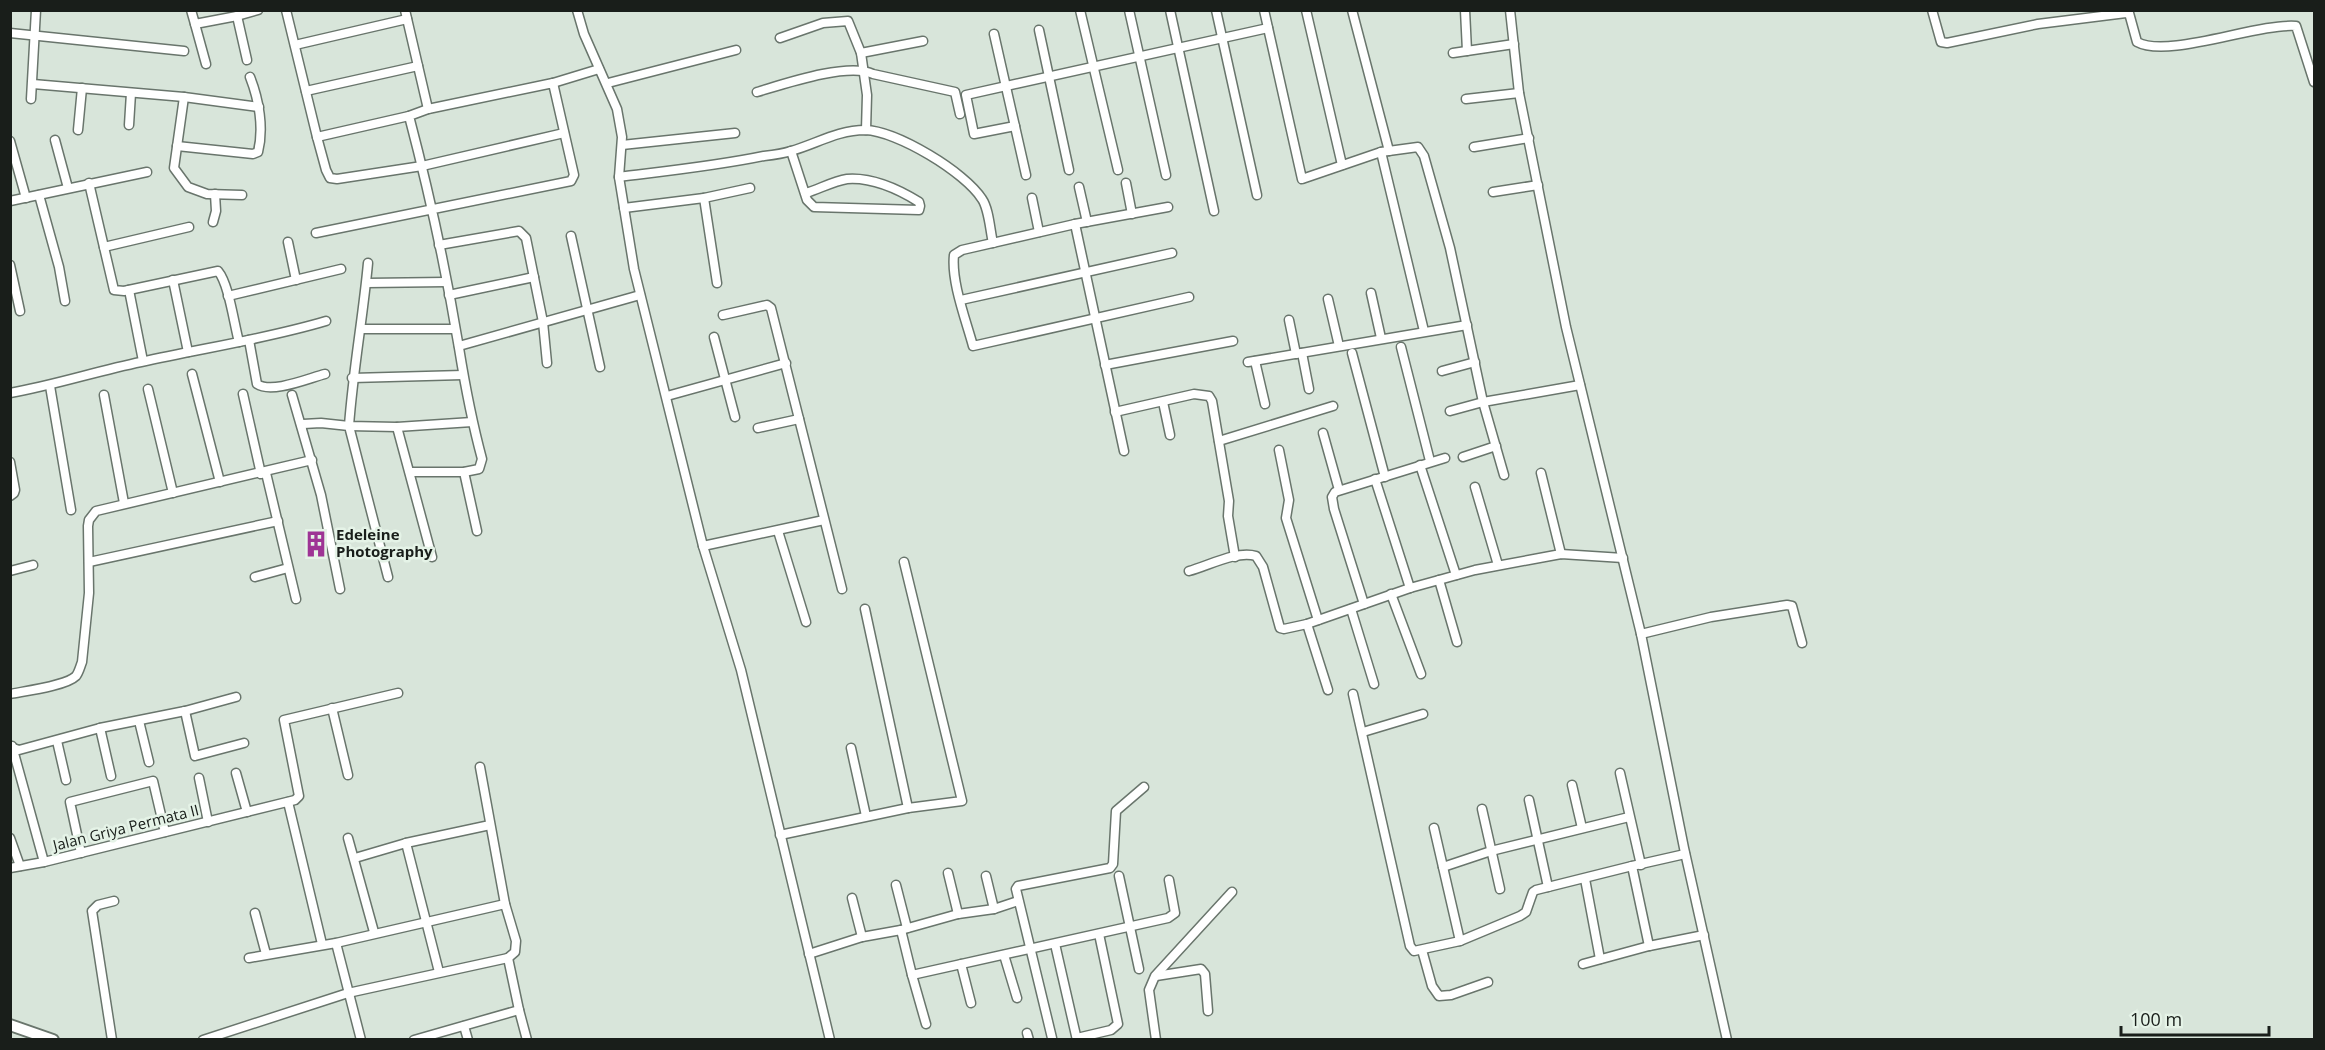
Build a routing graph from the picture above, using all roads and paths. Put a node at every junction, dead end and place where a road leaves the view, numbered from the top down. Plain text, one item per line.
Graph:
1 (36, 10) edge
2 (191, 10) edge
3 (258, 10) edge
4 (286, 10) edge
5 (577, 10) edge
6 (1080, 10) edge
7 (1129, 10) edge
8 (1170, 10) edge
9 (1216, 10) edge
10 (1264, 10) edge
11 (1306, 10) edge
12 (1352, 10) edge
13 (1465, 10) edge
14 (1510, 10) edge
15 (1932, 10) edge
16 (234, 14) edge
17 (406, 15) edge
18 (195, 24) junction
19 (1268, 28) junction
20 (1039, 30) dead end
21 (10, 33) edge
22 (994, 34) dead end
23 (34, 36) junction
24 (780, 38) dead end
25 (1222, 38) junction
26 (923, 41) dead end
27 (1514, 44) junction
28 (295, 45) junction
29 (1178, 48) junction
30 (736, 50) dead end
31 (184, 51) dead end
32 (1467, 51) junction
33 (861, 53) junction
34 (1453, 53) dead end
35 (1139, 57) junction
36 (247, 60) dead end
37 (206, 64) dead end
38 (418, 66) junction
39 (1094, 67) junction
40 (599, 69) junction
41 (863, 69) junction
42 (250, 77) dead end
43 (1049, 77) junction
44 (2314, 82) edge
45 (553, 83) junction
46 (608, 83) junction
47 (33, 84) junction
48 (1006, 86) junction
49 (82, 88) junction
50 (306, 91) junction
51 (757, 92) dead end
52 (131, 93) junction
53 (1519, 93) junction
54 (184, 97) junction
55 (31, 99) dead end
56 (1466, 99) dead end
57 (258, 107) junction
58 (428, 109) junction
59 (960, 114) dead end
60 (409, 116) junction
61 (129, 125) dead end
62 (1015, 126) junction
63 (78, 130) dead end
64 (866, 130) junction
65 (735, 133) dead end
66 (564, 134) junction
67 (317, 137) junction
68 (1529, 138) junction
69 (55, 140) dead end
70 (10, 141) edge
71 (622, 145) junction
72 (177, 146) junction
73 (1474, 147) dead end
74 (791, 151) junction
75 (1385, 151) junction
76 (1342, 165) junction
77 (422, 166) junction
78 (1069, 170) dead end
79 (1118, 170) dead end
80 (147, 172) dead end
81 (1026, 175) dead end
82 (1166, 175) dead end
83 (619, 177) junction
84 (89, 183) junction
85 (1126, 183) dead end
86 (1538, 185) junction
87 (1079, 187) dead end
88 (68, 188) junction
89 (750, 188) dead end
90 (1493, 192) dead end
91 (806, 193) junction
92 (215, 194) junction
93 (39, 195) junction
94 (242, 195) dead end
95 (1257, 195) dead end
96 (26, 198) junction
97 (704, 198) junction
98 (1032, 198) dead end
99 (10, 201) edge
100 (1168, 207) dead end
101 (624, 208) junction
102 (430, 210) junction
103 (1214, 211) dead end
104 (1132, 214) junction
105 (213, 222) dead end
106 (1087, 222) junction
107 (1075, 224) junction
108 (189, 227) dead end
109 (1039, 232) junction
110 (316, 234) dead end
111 (571, 236) dead end
112 (288, 242) dead end
113 (993, 243) junction
114 (439, 245) junction
115 (104, 247) junction
116 (1172, 253) dead end
117 (368, 263) dead end
118 (10, 265) edge
119 (341, 269) dead end
120 (1084, 271) junction
121 (534, 277) junction
122 (173, 280) junction
123 (296, 280) junction
124 (446, 282) junction
125 (367, 283) junction
126 (717, 283) dead end
127 (129, 290) junction
128 (1371, 293) dead end
129 (448, 295) junction
130 (640, 295) junction
131 (228, 296) junction
132 (1189, 297) dead end
133 (1328, 299) dead end
134 (961, 300) junction
135 (64, 301) dead end
136 (589, 309) junction
137 (20, 311) dead end
138 (723, 315) dead end
139 (1095, 317) junction
140 (1289, 320) dead end
141 (326, 321) dead end
142 (543, 322) junction
143 (1467, 325) junction
144 (362, 329) junction
145 (454, 329) junction
146 (1424, 331) junction
147 (714, 337) dead end
148 (1381, 339) junction
149 (249, 340) junction
150 (1233, 341) dead end
151 (239, 342) junction
152 (459, 346) junction
153 (1339, 346) junction
154 (1401, 346) dead end
155 (188, 352) junction
156 (1352, 353) dead end
157 (1299, 354) junction
158 (143, 361) junction
159 (1475, 362) junction
160 (547, 363) dead end
161 (786, 363) junction
162 (1105, 365) junction
163 (600, 367) dead end
164 (1442, 371) dead end
165 (192, 374) dead end
166 (325, 374) dead end
167 (463, 375) junction
168 (352, 378) junction
169 (725, 380) junction
170 (1580, 385) junction
171 (50, 386) junction
172 (148, 389) dead end
173 (1309, 389) dead end
174 (10, 393) edge
175 (104, 394) dead end
176 (243, 394) dead end
177 (292, 395) dead end
178 (667, 396) junction
179 (1163, 402) junction
180 (1484, 402) junction
181 (1265, 404) dead end
182 (1333, 406) dead end
183 (1450, 411) dead end
184 (1115, 412) junction
185 (735, 417) dead end
186 (799, 419) junction
187 (472, 422) junction
188 (349, 426) junction
189 (302, 427) junction
190 (397, 427) junction
191 (758, 428) dead end
192 (1323, 433) dead end
193 (1170, 435) dead end
194 (1219, 441) junction
195 (1496, 446) junction
196 (1279, 450) dead end
197 (1124, 451) dead end
198 (1463, 457) dead end
199 (1445, 458) dead end
200 (312, 460) junction
201 (1430, 461) junction
202 (10, 462) edge
203 (1420, 465) junction
204 (410, 472) junction
205 (464, 472) junction
206 (263, 473) junction
207 (1541, 473) dead end
208 (1504, 475) dead end
209 (1385, 477) junction
210 (1375, 479) junction
211 (220, 482) junction
212 (1475, 487) dead end
213 (1339, 490) junction
214 (173, 493) junction
215 (10, 496) edge
216 (124, 503) junction
217 (71, 510) dead end
218 (824, 520) junction
219 (278, 521) junction
220 (477, 531) dead end
221 (778, 531) junction
222 (703, 546) junction
223 (1561, 554) junction
224 (432, 557) dead end
225 (1235, 557) junction
226 (1623, 558) junction
227 (88, 562) junction
228 (904, 562) dead end
229 (33, 565) dead end
230 (1498, 566) junction
231 (288, 568) junction
232 (10, 571) edge
233 (1189, 571) dead end
234 (1456, 575) junction
235 (255, 577) dead end
236 (388, 577) dead end
237 (1439, 580) junction
238 (1410, 588) junction
239 (842, 589) dead end
240 (340, 590) dead end
241 (1391, 594) junction
242 (296, 599) dead end
243 (1364, 604) junction
244 (865, 609) dead end
245 (1351, 609) junction
246 (1318, 620) junction
247 (806, 622) dead end
248 (1307, 624) junction
249 (1641, 634) junction
250 (1457, 642) dead end
251 (1802, 643) dead end
252 (1421, 674) dead end
253 (1374, 684) dead end
254 (1328, 690) dead end
255 (398, 693) dead end
256 (10, 694) edge
257 (1353, 694) dead end
258 (236, 697) dead end
259 (332, 708) junction
260 (184, 711) junction
261 (1423, 714) dead end
262 (139, 721) junction
263 (100, 728) junction
264 (1363, 732) junction
265 (57, 741) junction
266 (244, 743) dead end
267 (11, 746) edge
268 (850, 748) dead end
269 (149, 762) dead end
270 (480, 766) dead end
271 (236, 773) dead end
272 (1620, 773) dead end
273 (348, 775) dead end
274 (111, 776) dead end
275 (199, 778) dead end
276 (66, 780) dead end
277 (1572, 785) dead end
278 (1144, 787) dead end
279 (1528, 800) dead end
280 (288, 802) junction
281 (908, 808) junction
282 (1482, 809) dead end
283 (247, 812) junction
284 (866, 816) junction
285 (1629, 817) junction
286 (208, 822) junction
287 (490, 825) junction
288 (1434, 828) dead end
289 (1582, 828) junction
290 (165, 832) junction
291 (780, 835) junction
292 (10, 838) edge
293 (348, 838) dead end
294 (1538, 840) junction
295 (406, 843) junction
296 (1491, 851) junction
297 (81, 853) junction
298 (1685, 854) junction
299 (355, 858) junction
300 (44, 862) junction
301 (20, 866) junction
302 (1636, 866) junction
303 (1443, 867) junction
304 (10, 868) edge
305 (948, 873) dead end
306 (986, 876) dead end
307 (1119, 876) dead end
308 (1585, 879) junction
309 (1169, 880) dead end
310 (896, 885) dead end
311 (1548, 887) junction
312 (1500, 889) dead end
313 (1232, 892) dead end
314 (852, 898) dead end
315 (114, 901) dead end
316 (1018, 901) junction
317 (505, 904) junction
318 (994, 909) junction
319 (255, 913) dead end
320 (958, 914) junction
321 (427, 920) junction
322 (1130, 927) junction
323 (904, 929) junction
324 (374, 932) junction
325 (1099, 934) junction
326 (1704, 935) junction
327 (862, 937) junction
328 (1460, 941) junction
329 (336, 943) junction
330 (322, 944) junction
331 (1055, 944) junction
332 (1649, 946) junction
333 (1029, 948) junction
334 (1422, 951) junction
335 (266, 954) junction
336 (809, 954) junction
337 (1004, 955) junction
338 (249, 958) dead end
339 (508, 958) junction
340 (1600, 959) junction
341 (961, 964) junction
342 (1583, 964) dead end
343 (1139, 969) dead end
344 (439, 972) junction
345 (912, 975) junction
346 (1155, 976) junction
347 (1488, 982) dead end
348 (348, 993) junction
349 (1017, 998) dead end
350 (970, 1003) dead end
351 (519, 1010) junction
352 (1208, 1011) dead end
353 (926, 1023) dead end
354 (10, 1025) edge
355 (464, 1026) junction
356 (431, 1037) edge
357 (1052, 1038) dead end
358 (1077, 1039) edge
359 (53, 1040) edge
360 (112, 1040) edge
361 (203, 1040) edge
362 (361, 1040) edge
363 (414, 1040) edge
364 (468, 1040) edge
365 (527, 1040) edge
366 (830, 1040) edge
367 (1156, 1040) edge
368 (1727, 1040) edge

1 - 23 street
2 - 18 street
3 - 16 street
4 - 28 street
5 - 40 street
6 - 39 street
7 - 35 street
8 - 29 street
9 - 25 street
10 - 19 street
11 - 76 street
12 - 75 street
13 - 32 street
14 - 27 street
15 - 44 street
16 - 18 street
16 - 36 street
17 - 28 street
17 - 38 street
18 - 37 street
19 - 25 street
19 - 76 street
20 - 43 street
21 - 23 street
22 - 48 street
23 - 31 street
23 - 47 street
24 - 33 street
25 - 29 street
25 - 95 street
26 - 33 street
27 - 32 street
27 - 53 street
28 - 50 street
29 - 35 street
29 - 103 street
30 - 46 street
32 - 34 street
33 - 41 street
35 - 39 street
35 - 82 street
38 - 50 street
38 - 58 street
39 - 43 street
39 - 79 street
40 - 45 street
40 - 46 street
41 - 51 street
41 - 59 street
41 - 64 street
42 - 57 street
43 - 48 street
43 - 78 street
45 - 58 street
45 - 66 street
46 - 71 street
47 - 49 street
47 - 55 street
48 - 62 street
48 - 62 street
49 - 52 street
49 - 63 street
50 - 67 street
52 - 54 street
52 - 61 street
53 - 56 street
53 - 68 street
54 - 57 street
54 - 72 street
57 - 72 street
58 - 60 street
60 - 67 street
60 - 77 street
62 - 81 street
64 - 74 street
64 - 113 street
65 - 71 street
66 - 77 street
66 - 102 street
67 - 77 street
68 - 73 street
68 - 86 street
69 - 88 street
70 - 96 street
71 - 83 street
72 - 92 street
74 - 83 street
74 - 91 street
75 - 76 street
75 - 143 street
75 - 146 street
77 - 102 street
80 - 84 street
83 - 101 street
84 - 88 street
84 - 115 street
85 - 104 street
86 - 90 street
86 - 170 street
87 - 106 street
88 - 93 street
89 - 97 street
91 - 91 street
92 - 94 street
92 - 105 street
93 - 96 street
93 - 135 street
96 - 99 street
97 - 101 street
97 - 126 street
98 - 109 street
100 - 104 street
101 - 130 street
102 - 110 street
102 - 114 street
104 - 106 street
106 - 107 street
107 - 109 street
107 - 120 street
108 - 115 street
109 - 113 street
111 - 136 street
112 - 123 street
113 - 134 street
114 - 121 street
114 - 124 street
115 - 127 street
116 - 120 street
117 - 125 street
118 - 137 street
119 - 123 street
120 - 134 street
120 - 139 street
121 - 129 street
121 - 142 street
122 - 127 street
122 - 131 street
122 - 155 street
123 - 131 street
124 - 125 street
124 - 129 street
125 - 144 street
127 - 158 street
128 - 148 street
129 - 145 street
130 - 136 street
130 - 178 street
131 - 151 street
132 - 139 street
133 - 153 street
134 - 139 street
136 - 142 street
136 - 163 street
138 - 161 street
139 - 162 street
140 - 157 street
141 - 149 street
142 - 152 street
142 - 160 street
143 - 146 street
143 - 159 street
144 - 145 street
144 - 168 street
145 - 152 street
146 - 148 street
147 - 169 street
148 - 153 street
149 - 151 street
149 - 166 street
150 - 162 street
151 - 155 street
152 - 167 street
153 - 157 street
154 - 201 street
155 - 158 street
156 - 209 street
157 - 173 street
157 - 181 street
158 - 171 street
159 - 164 street
159 - 180 street
161 - 169 street
161 - 186 street
162 - 184 street
165 - 211 street
167 - 168 street
167 - 187 street
168 - 188 street
169 - 178 street
169 - 185 street
170 - 180 street
170 - 226 street
171 - 174 street
171 - 217 street
172 - 214 street
175 - 216 street
176 - 206 street
177 - 189 street
178 - 222 street
179 - 184 street
179 - 193 street
179 - 194 street
180 - 183 street
180 - 195 street
182 - 194 street
184 - 197 street
186 - 191 street
186 - 218 street
187 - 190 street
187 - 205 street
188 - 189 street
188 - 190 street
188 - 236 street
189 - 200 street
190 - 204 street
192 - 213 street
194 - 225 street
195 - 198 street
195 - 208 street
196 - 246 street
199 - 201 street
200 - 206 street
200 - 240 street
201 - 203 street
202 - 215 street
203 - 209 street
203 - 234 street
204 - 205 street
204 - 224 street
205 - 220 street
206 - 211 street
206 - 219 street
207 - 223 street
209 - 210 street
210 - 213 street
210 - 238 street
211 - 214 street
212 - 230 street
213 - 243 street
214 - 216 street
216 - 227 street
218 - 221 street
218 - 239 street
219 - 227 street
219 - 231 street
221 - 222 street
221 - 247 street
222 - 291 street
223 - 226 street
223 - 230 street
225 - 233 street
225 - 248 street
226 - 249 street
227 - 256 street
228 - 281 street
229 - 232 street
230 - 234 street
231 - 235 street
231 - 242 street
234 - 237 street
237 - 238 street
237 - 250 street
238 - 241 street
241 - 243 street
241 - 252 street
243 - 245 street
244 - 281 street
245 - 246 street
245 - 253 street
246 - 248 street
248 - 254 street
249 - 251 street
249 - 298 street
255 - 259 street
257 - 264 street
258 - 260 street
259 - 273 street
259 - 280 street
260 - 262 street
260 - 266 street
261 - 264 street
262 - 263 street
262 - 269 street
263 - 265 street
263 - 274 street
264 - 334 street
265 - 267 street
265 - 276 street
267 - 300 street
268 - 284 street
270 - 287 street
271 - 283 street
272 - 285 street
275 - 286 street
277 - 289 street
278 - 316 street
279 - 294 street
280 - 283 street, Jalan Griya Permata II
280 - 330 street
281 - 284 street
282 - 296 street
283 - 286 street, Jalan Griya Permata II
284 - 291 street
285 - 289 street
285 - 302 street
286 - 290 street, Jalan Griya Permata II
287 - 295 street
287 - 317 street
288 - 303 street
289 - 294 street
290 - 297 street, Jalan Griya Permata II
290 - 297 street
291 - 336 street
292 - 301 street
293 - 299 street
294 - 296 street
294 - 311 street
295 - 299 street
295 - 321 street
296 - 303 street
296 - 312 street
297 - 300 street, Jalan Griya Permata II
298 - 302 street
298 - 326 street
299 - 324 street
300 - 301 street, Jalan Griya Permata II
301 - 304 street, Jalan Griya Permata II
302 - 308 street
302 - 332 street
303 - 328 street
305 - 320 street
306 - 318 street
307 - 322 street
308 - 311 street
308 - 340 street
309 - 322 street
310 - 323 street
311 - 328 street
313 - 346 street
314 - 327 street
315 - 360 street
316 - 318 street
316 - 333 street
317 - 321 street
317 - 339 street
318 - 320 street
319 - 335 street
320 - 323 street
321 - 324 street
321 - 344 street
322 - 325 street
322 - 343 street
323 - 327 street
323 - 345 street
324 - 329 street
325 - 331 street
325 - 358 street
326 - 332 street
326 - 368 street
327 - 336 street
328 - 334 street
329 - 330 street
329 - 348 street
330 - 335 street
331 - 333 street
331 - 358 street
332 - 340 street
333 - 337 street
333 - 357 street
334 - 347 street
335 - 338 street
336 - 366 street
337 - 341 street
337 - 349 street
339 - 344 street
339 - 351 street
340 - 342 street
341 - 345 street
341 - 350 street
344 - 348 street
345 - 353 street
346 - 352 street
346 - 367 street
348 - 361 street
348 - 362 street
351 - 355 street
351 - 365 street
354 - 359 street
355 - 356 street
355 - 364 street
356 - 363 street

